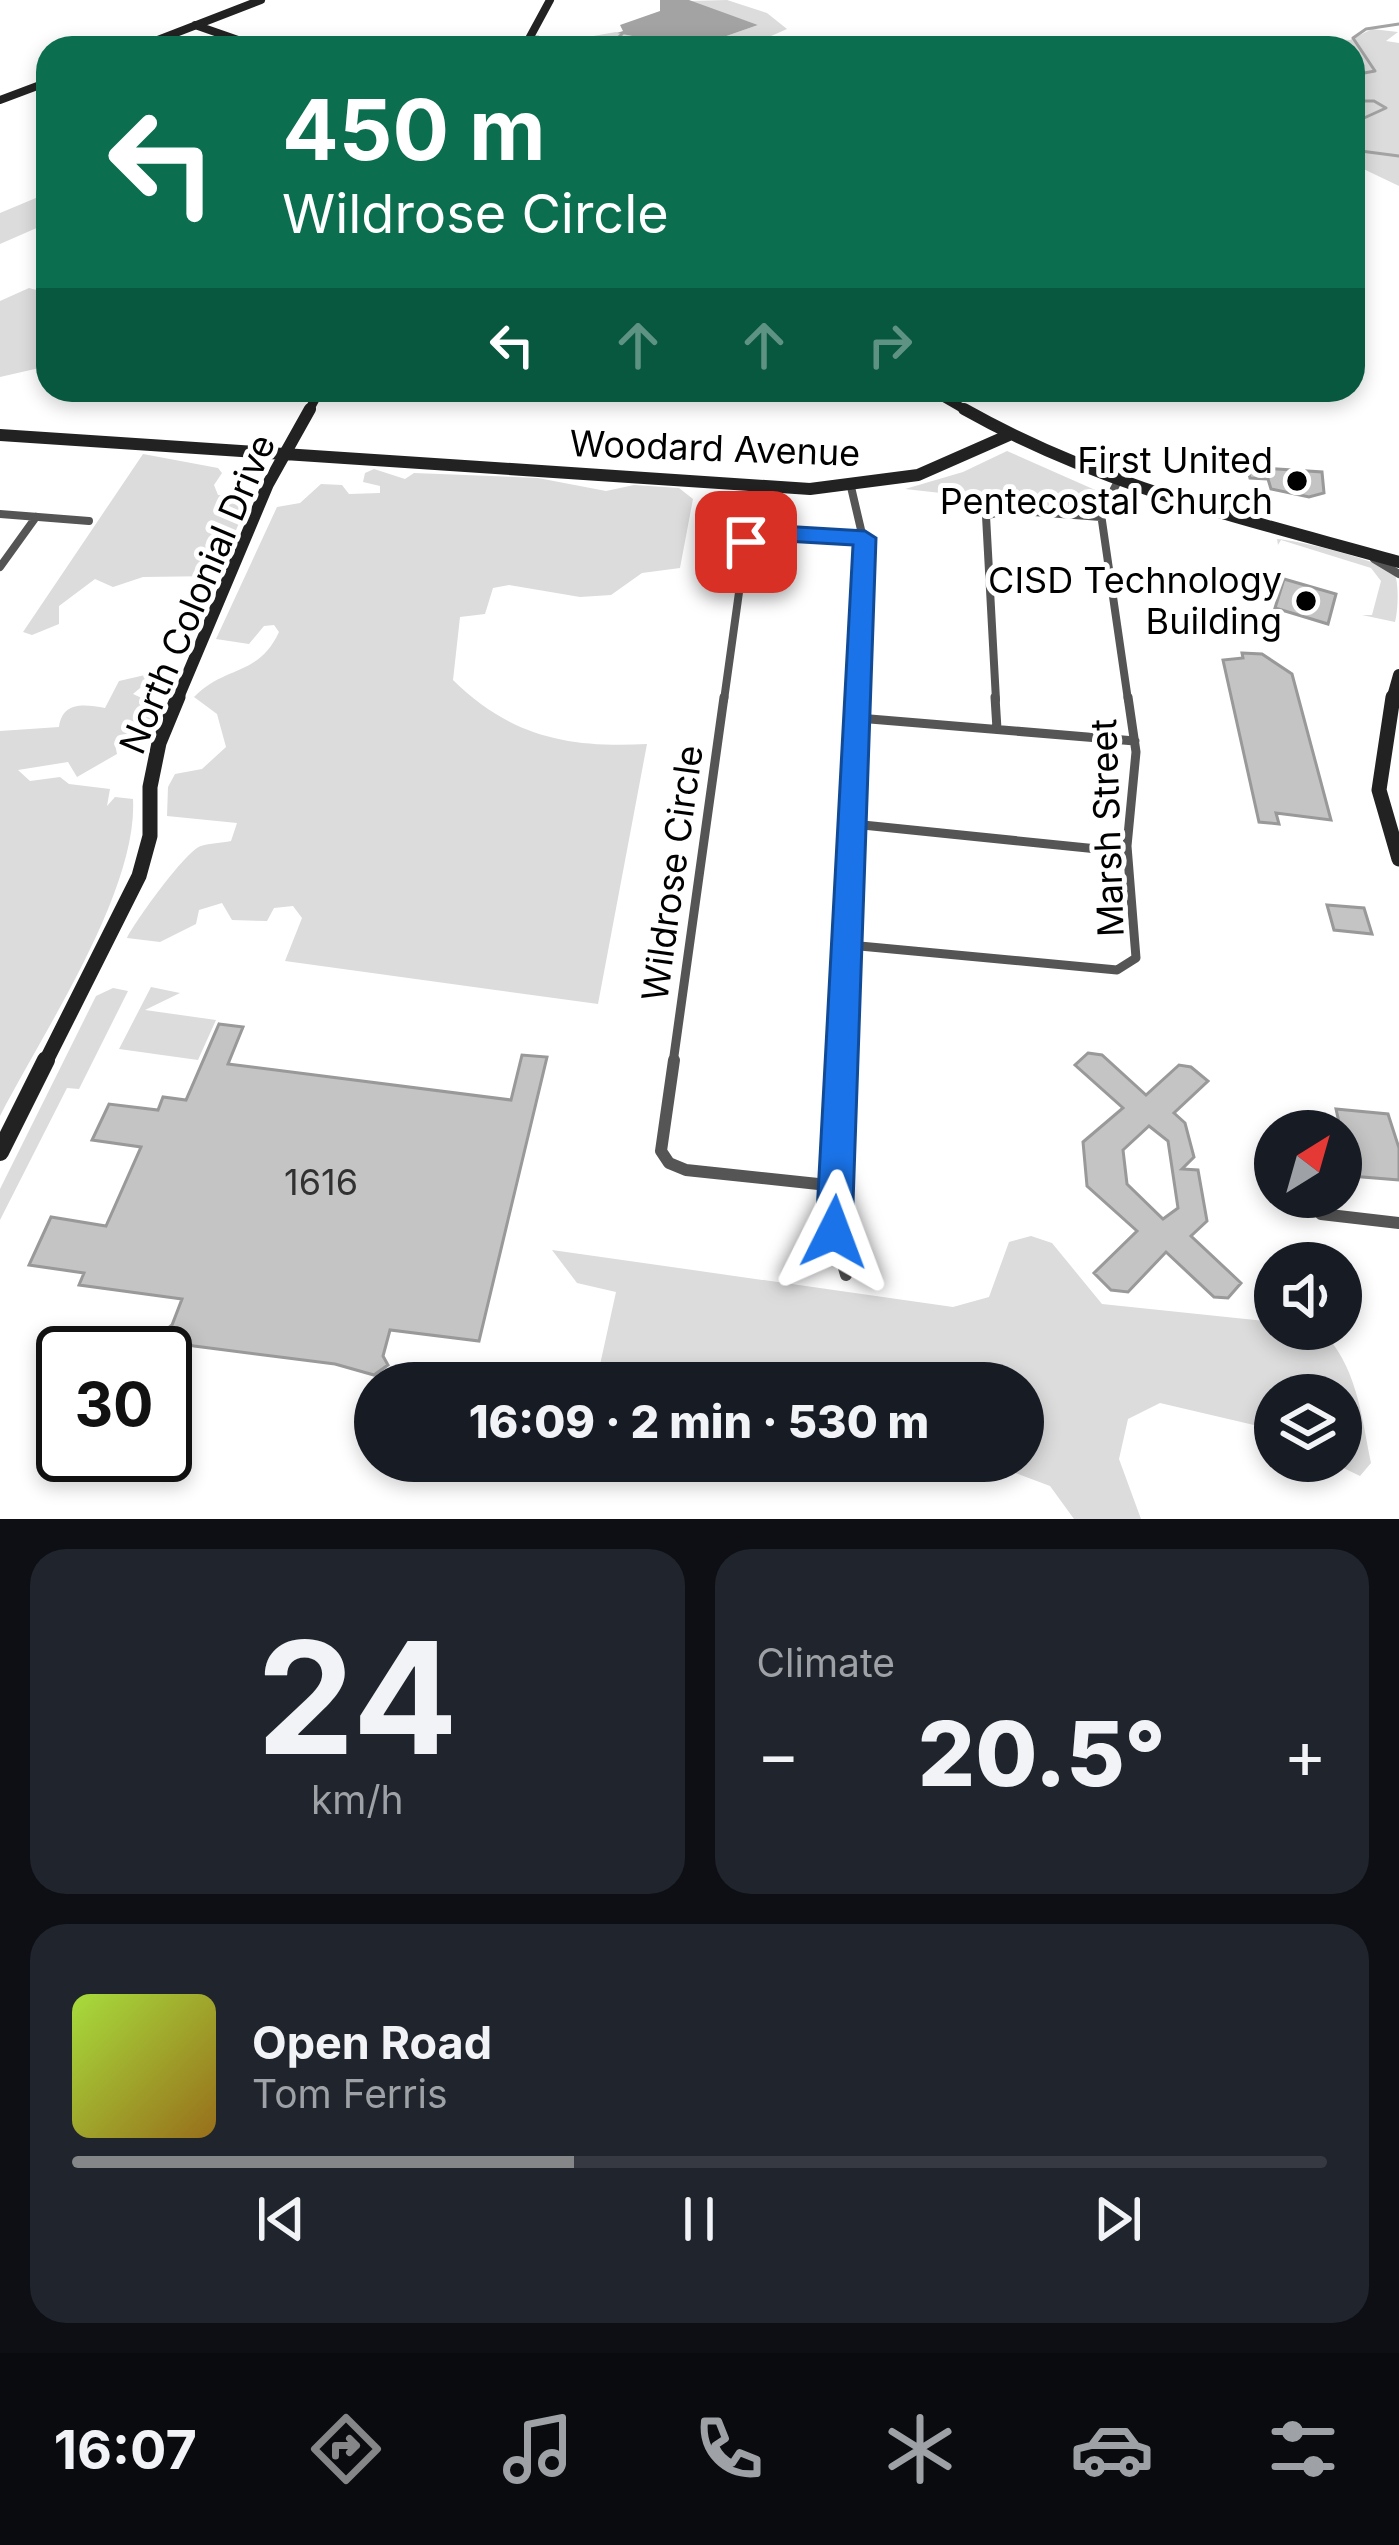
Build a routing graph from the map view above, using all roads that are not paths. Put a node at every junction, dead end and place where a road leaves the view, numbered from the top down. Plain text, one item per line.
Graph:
1 (261, 0) edge
2 (550, 0) edge
3 (195, 25) junction
4 (167, 36) edge
5 (227, 36) edge
6 (530, 36) edge
7 (36, 86) edge
8 (0, 100) edge
9 (313, 402) edge
10 (952, 402) edge
11 (0, 435) edge
12 (1009, 435) junction
13 (284, 454) junction
14 (1117, 483) junction
15 (851, 487) junction
16 (0, 514) edge
17 (36, 517) junction
18 (1101, 517) junction
19 (89, 521) dead end
20 (865, 538) junction
21 (1359, 551) junction
22 (1399, 562) edge
23 (0, 567) edge
24 (1399, 574) edge
25 (1399, 675) edge
26 (858, 718) junction
27 (997, 729) junction
28 (1135, 741) junction
29 (853, 824) junction
30 (1127, 852) junction
31 (1399, 859) edge
32 (849, 945) junction
33 (0, 1152) edge
34 (837, 1186) junction
35 (1356, 1218) edge
36 (1399, 1223) edge
37 (846, 1275) dead end

1 - 3 street
2 - 6 street
3 - 4 street
3 - 5 street
7 - 8 street
9 - 13 street, North Colonial Drive
10 - 12 street
11 - 13 street, Woodard Avenue
12 - 14 street
12 - 15 street, Woodard Avenue
13 - 15 street, Woodard Avenue
13 - 33 street, North Colonial Drive
14 - 18 street
14 - 21 street
15 - 20 street
16 - 17 street
17 - 19 street
17 - 23 street
18 - 27 street
18 - 28 street, Marsh Street
20 - 26 street
20 - 34 street, Wildrose Circle
21 - 22 street
21 - 24 street
25 - 31 street
26 - 27 street
26 - 29 street
27 - 28 street
28 - 30 street, Marsh Street
29 - 30 street
29 - 32 street
30 - 32 street, Marsh Street
32 - 34 street
34 - 37 street
35 - 36 street

